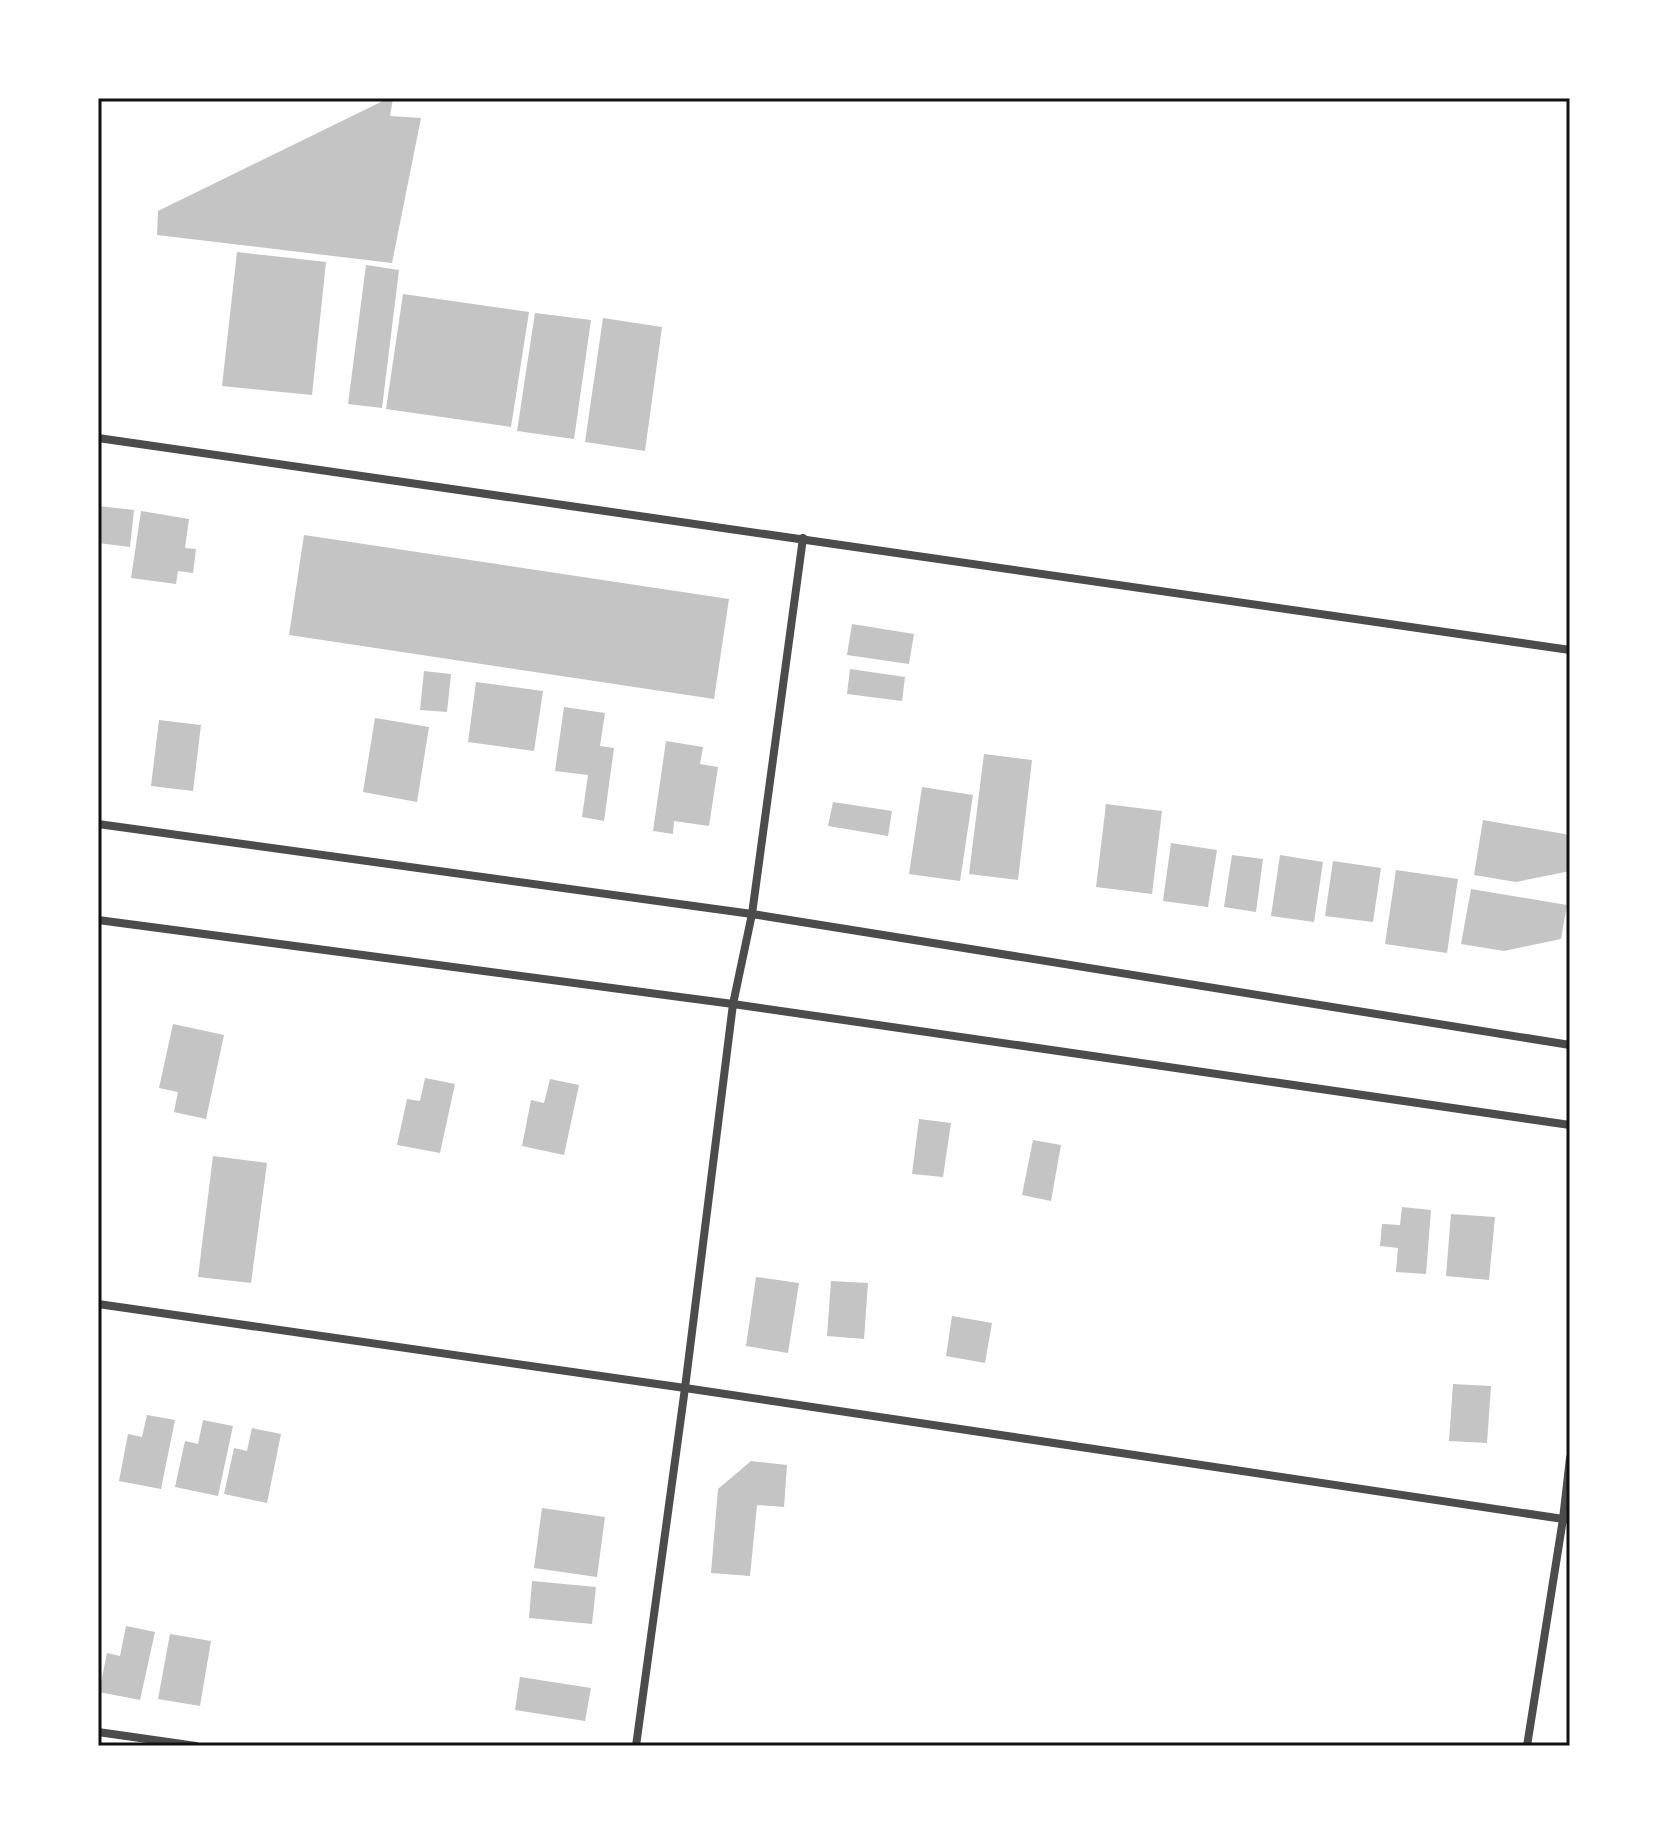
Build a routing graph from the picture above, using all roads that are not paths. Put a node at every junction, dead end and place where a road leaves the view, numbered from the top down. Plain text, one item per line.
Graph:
1 (98, 438) edge
2 (803, 538) junction
3 (1570, 650) edge
4 (98, 824) edge
5 (752, 914) junction
6 (98, 920) edge
7 (733, 1004) junction
8 (1570, 1045) edge
9 (1570, 1125) edge
10 (98, 1304) edge
11 (685, 1388) junction
12 (1570, 1458) edge
13 (1566, 1520) edge
14 (98, 1732) edge
15 (196, 1746) edge
16 (636, 1746) edge
17 (1527, 1746) edge

1 - 2 street
2 - 3 street
2 - 5 street
4 - 5 street
5 - 7 street
5 - 8 street
6 - 7 street
7 - 9 street
7 - 11 street
10 - 11 street
11 - 13 street
11 - 16 street
12 - 13 street
13 - 17 street
14 - 15 street

